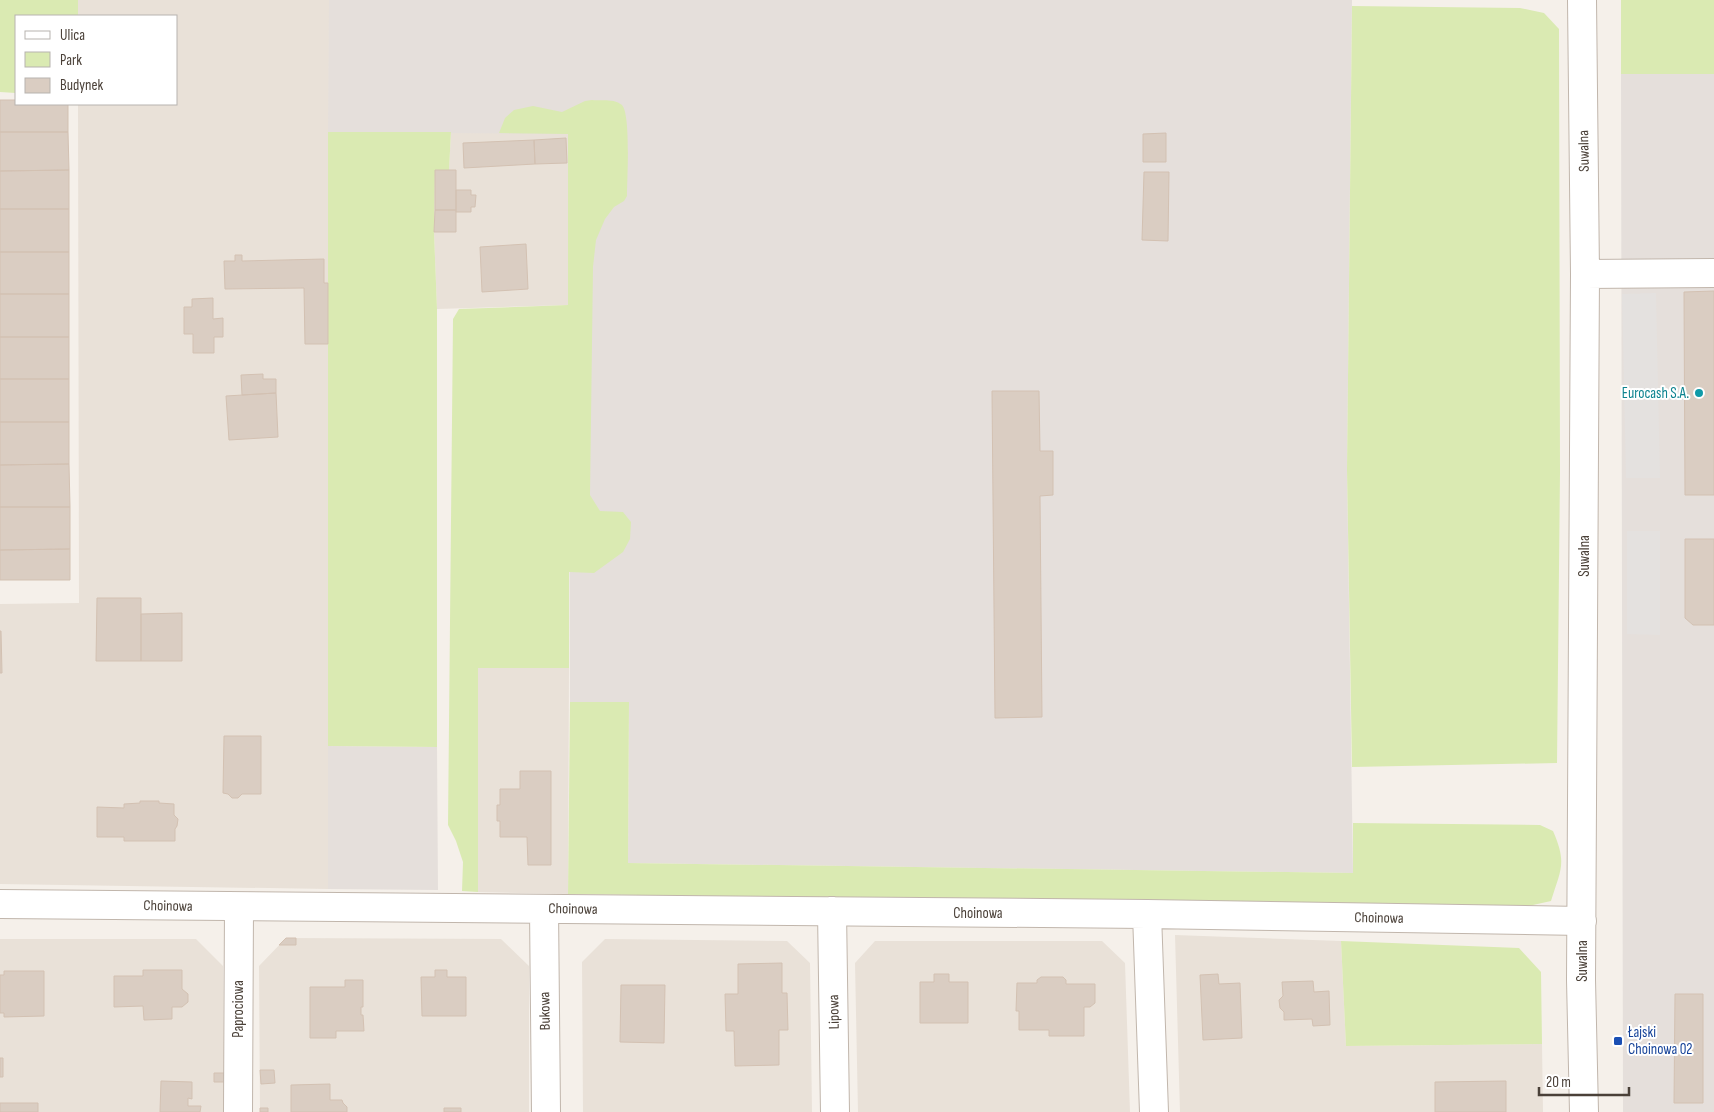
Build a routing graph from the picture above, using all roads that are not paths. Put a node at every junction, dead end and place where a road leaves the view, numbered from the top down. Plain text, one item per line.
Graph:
1 (1582, 0) edge
2 (1714, 273) edge
3 (1585, 274) junction
4 (0, 904) edge
5 (239, 907) junction
6 (544, 909) junction
7 (832, 911) junction
8 (1147, 914) junction
9 (1582, 921) junction
10 (238, 1112) edge
11 (546, 1112) edge
12 (835, 1112) edge
13 (1154, 1112) edge
14 (1584, 1112) edge

1 - 3 street, Suwalna
2 - 3 street
3 - 9 street, Suwalna
4 - 5 street, Choinowa
5 - 6 street, Choinowa
5 - 10 street, Paprociowa
6 - 7 street, Choinowa
6 - 11 street, Bukowa
7 - 8 street, Choinowa
7 - 12 street, Lipowa
8 - 9 street, Choinowa
8 - 13 street
9 - 14 street, Suwalna

